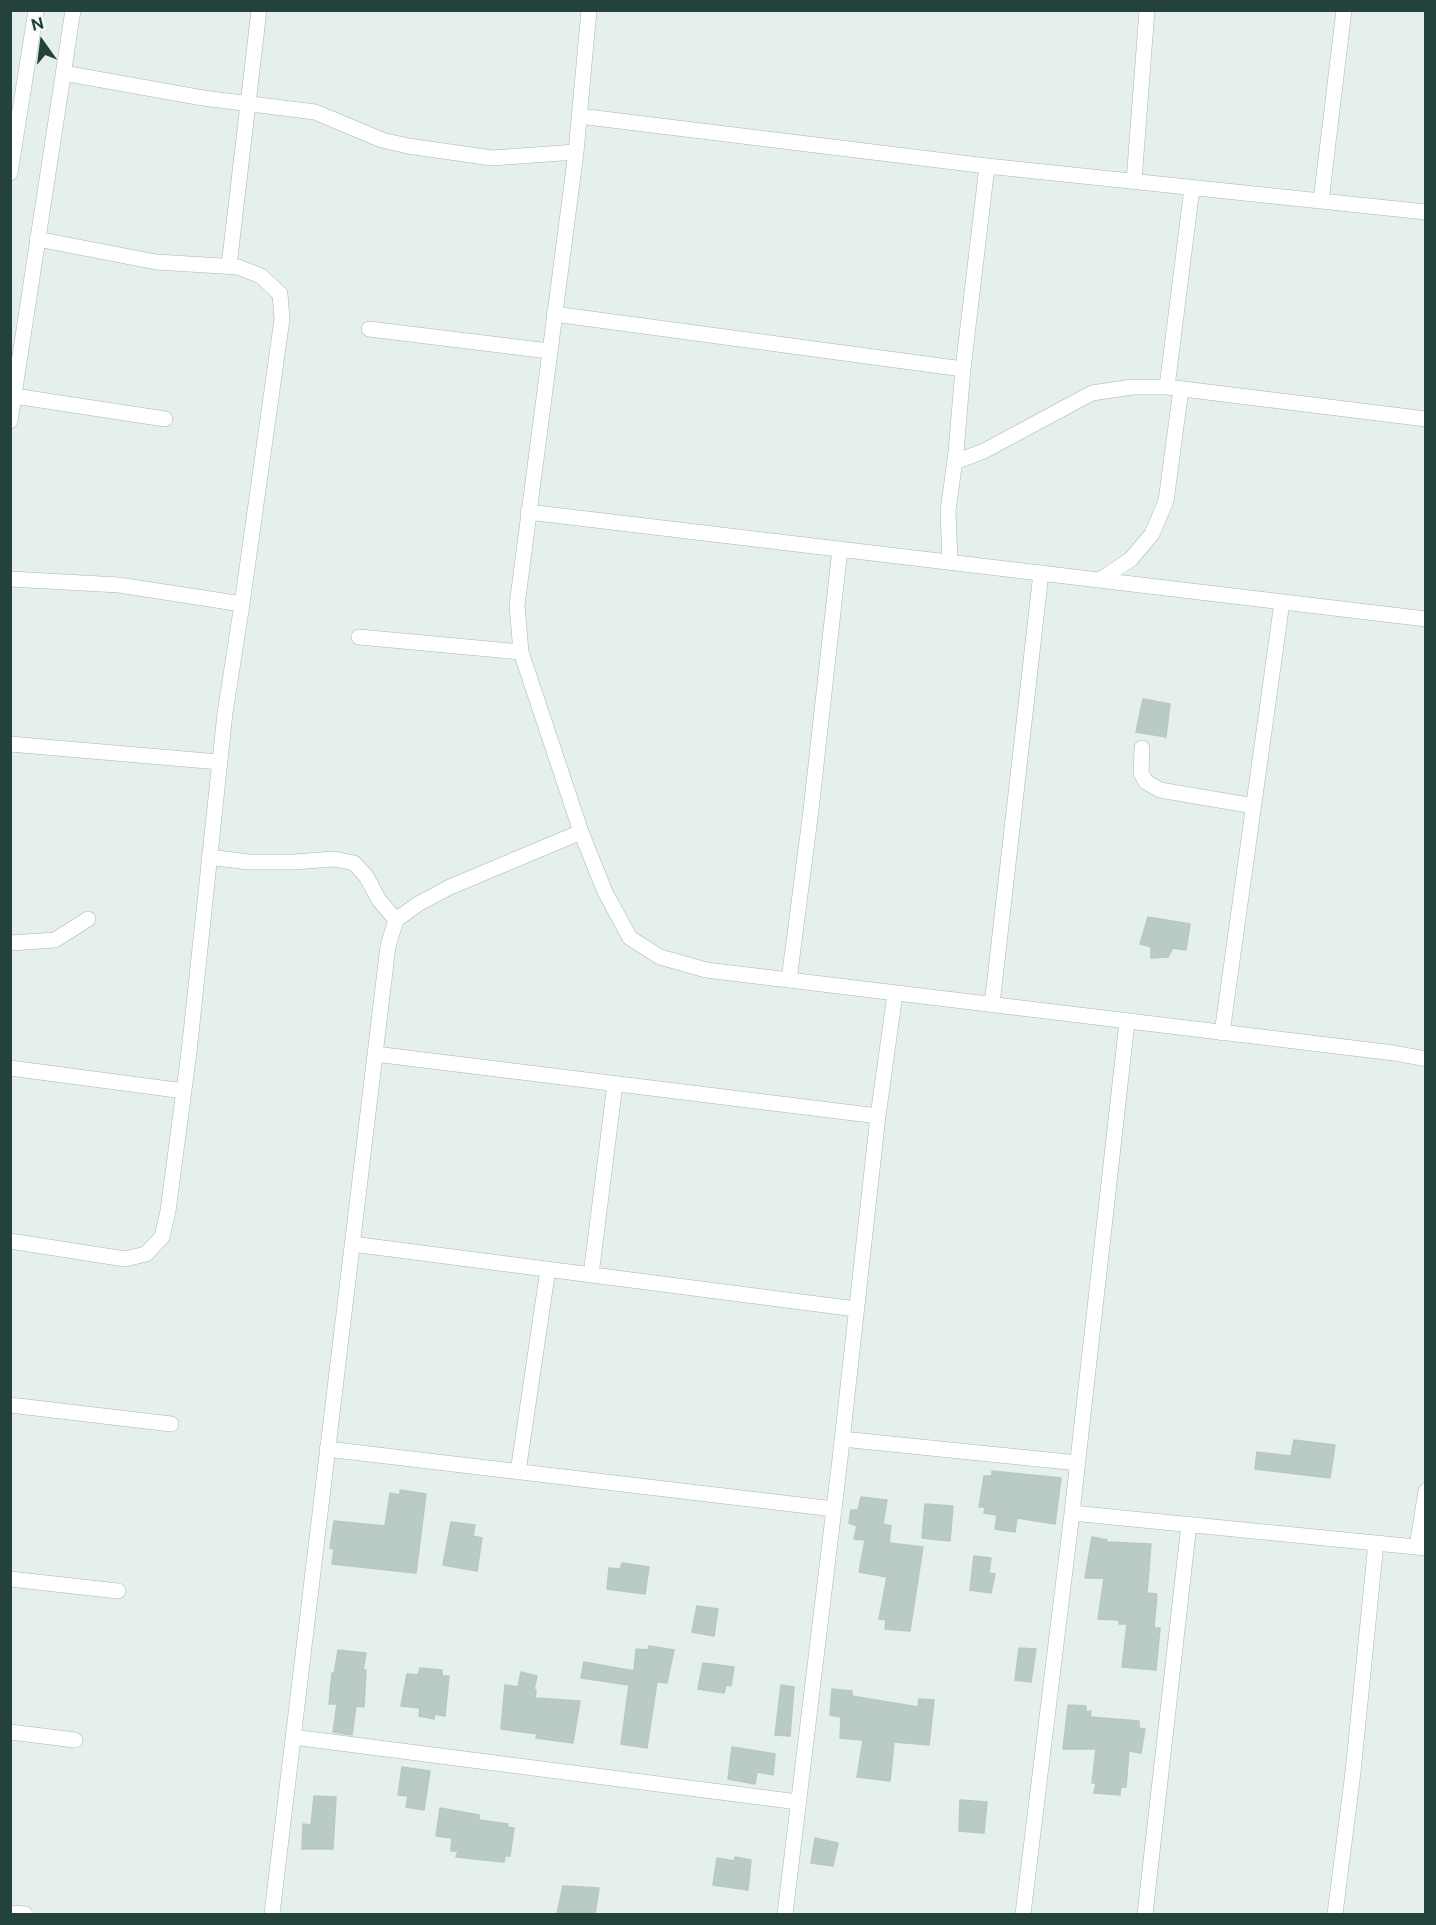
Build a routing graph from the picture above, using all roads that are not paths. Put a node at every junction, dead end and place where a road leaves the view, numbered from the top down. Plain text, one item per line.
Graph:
1 (36, 10) edge
2 (73, 10) edge
3 (259, 10) edge
4 (589, 10) edge
5 (1147, 10) edge
6 (1344, 10) edge
7 (63, 72) junction
8 (247, 103) junction
9 (579, 116) junction
10 (576, 152) junction
11 (987, 166) junction
12 (10, 172) edge
13 (1134, 181) junction
14 (1192, 188) junction
15 (1321, 201) junction
16 (1425, 212) edge
17 (37, 239) junction
18 (229, 266) junction
19 (554, 314) junction
20 (369, 329) dead end
21 (549, 351) junction
22 (963, 369) junction
23 (1174, 388) junction
24 (14, 396) junction
25 (165, 419) dead end
26 (1425, 419) edge
27 (10, 421) edge
28 (955, 462) junction
29 (528, 512) junction
30 (840, 549) junction
31 (950, 562) junction
32 (1041, 573) junction
33 (10, 579) edge
34 (1100, 580) junction
35 (1282, 602) junction
36 (242, 604) junction
37 (1425, 619) edge
38 (359, 637) dead end
39 (521, 652) junction
40 (10, 744) edge
41 (1142, 748) dead end
42 (219, 762) junction
43 (1254, 806) junction
44 (581, 832) junction
45 (209, 857) junction
46 (88, 919) dead end
47 (396, 920) junction
48 (10, 943) edge
49 (789, 980) junction
50 (895, 994) junction
51 (992, 1005) junction
52 (1127, 1022) junction
53 (1222, 1033) junction
54 (375, 1054) junction
55 (1425, 1059) edge
56 (10, 1068) edge
57 (615, 1084) junction
58 (184, 1091) junction
59 (878, 1116) junction
60 (10, 1241) edge
61 (352, 1244) junction
62 (548, 1269) junction
63 (591, 1275) junction
64 (856, 1309) junction
65 (10, 1405) edge
66 (171, 1424) dead end
67 (842, 1439) junction
68 (327, 1449) junction
69 (1078, 1462) junction
70 (518, 1472) junction
71 (1425, 1491) edge
72 (834, 1509) junction
73 (1072, 1513) junction
74 (1189, 1524) junction
75 (1376, 1543) junction
76 (1421, 1548) edge
77 (10, 1579) edge
78 (118, 1592) dead end
79 (10, 1732) edge
80 (293, 1737) junction
81 (75, 1740) dead end
82 (798, 1802) junction
83 (10, 1913) edge
84 (25, 1914) edge
85 (272, 1914) edge
86 (784, 1914) edge
87 (1023, 1914) edge
88 (1145, 1914) edge
89 (1335, 1914) edge

1 - 12 street
2 - 7 street
3 - 8 street
4 - 9 street
5 - 13 street
6 - 15 street
7 - 8 street
7 - 17 street
8 - 10 street
8 - 18 street
9 - 10 street
9 - 11 street
10 - 19 street
11 - 13 street
11 - 22 street
13 - 14 street
14 - 15 street
14 - 23 street
15 - 16 street
17 - 18 street
17 - 24 street
18 - 36 street
19 - 21 street
19 - 22 street
20 - 21 street
21 - 29 street
22 - 28 street
23 - 26 street
23 - 28 street
23 - 34 street
24 - 25 street
24 - 27 street
28 - 31 street
29 - 30 street
29 - 39 street
30 - 31 street
30 - 49 street
31 - 32 street
32 - 34 street
32 - 51 street
33 - 36 street
34 - 35 street
35 - 37 street
35 - 43 street
36 - 42 street
38 - 39 street
39 - 44 street
40 - 42 street
41 - 43 street
42 - 45 street
43 - 53 street
44 - 47 street
44 - 49 street
45 - 47 street
45 - 58 street
46 - 48 street
47 - 54 street
49 - 50 street
50 - 51 street
50 - 59 street
51 - 52 street
52 - 53 street
52 - 69 street
53 - 55 street
54 - 57 street
54 - 61 street
56 - 58 street
57 - 59 street
57 - 63 street
58 - 60 street
59 - 64 street
61 - 62 street
61 - 68 street
62 - 63 street
62 - 70 street
63 - 64 street
64 - 67 street
65 - 66 street
67 - 69 street
67 - 72 street
68 - 70 street
68 - 80 street
69 - 73 street
70 - 72 street
71 - 76 street
72 - 82 street
73 - 74 street
73 - 87 street
74 - 75 street
74 - 88 street
75 - 76 street
75 - 89 street
77 - 78 street
79 - 81 street
80 - 82 street
80 - 85 street
82 - 86 street
83 - 84 street

